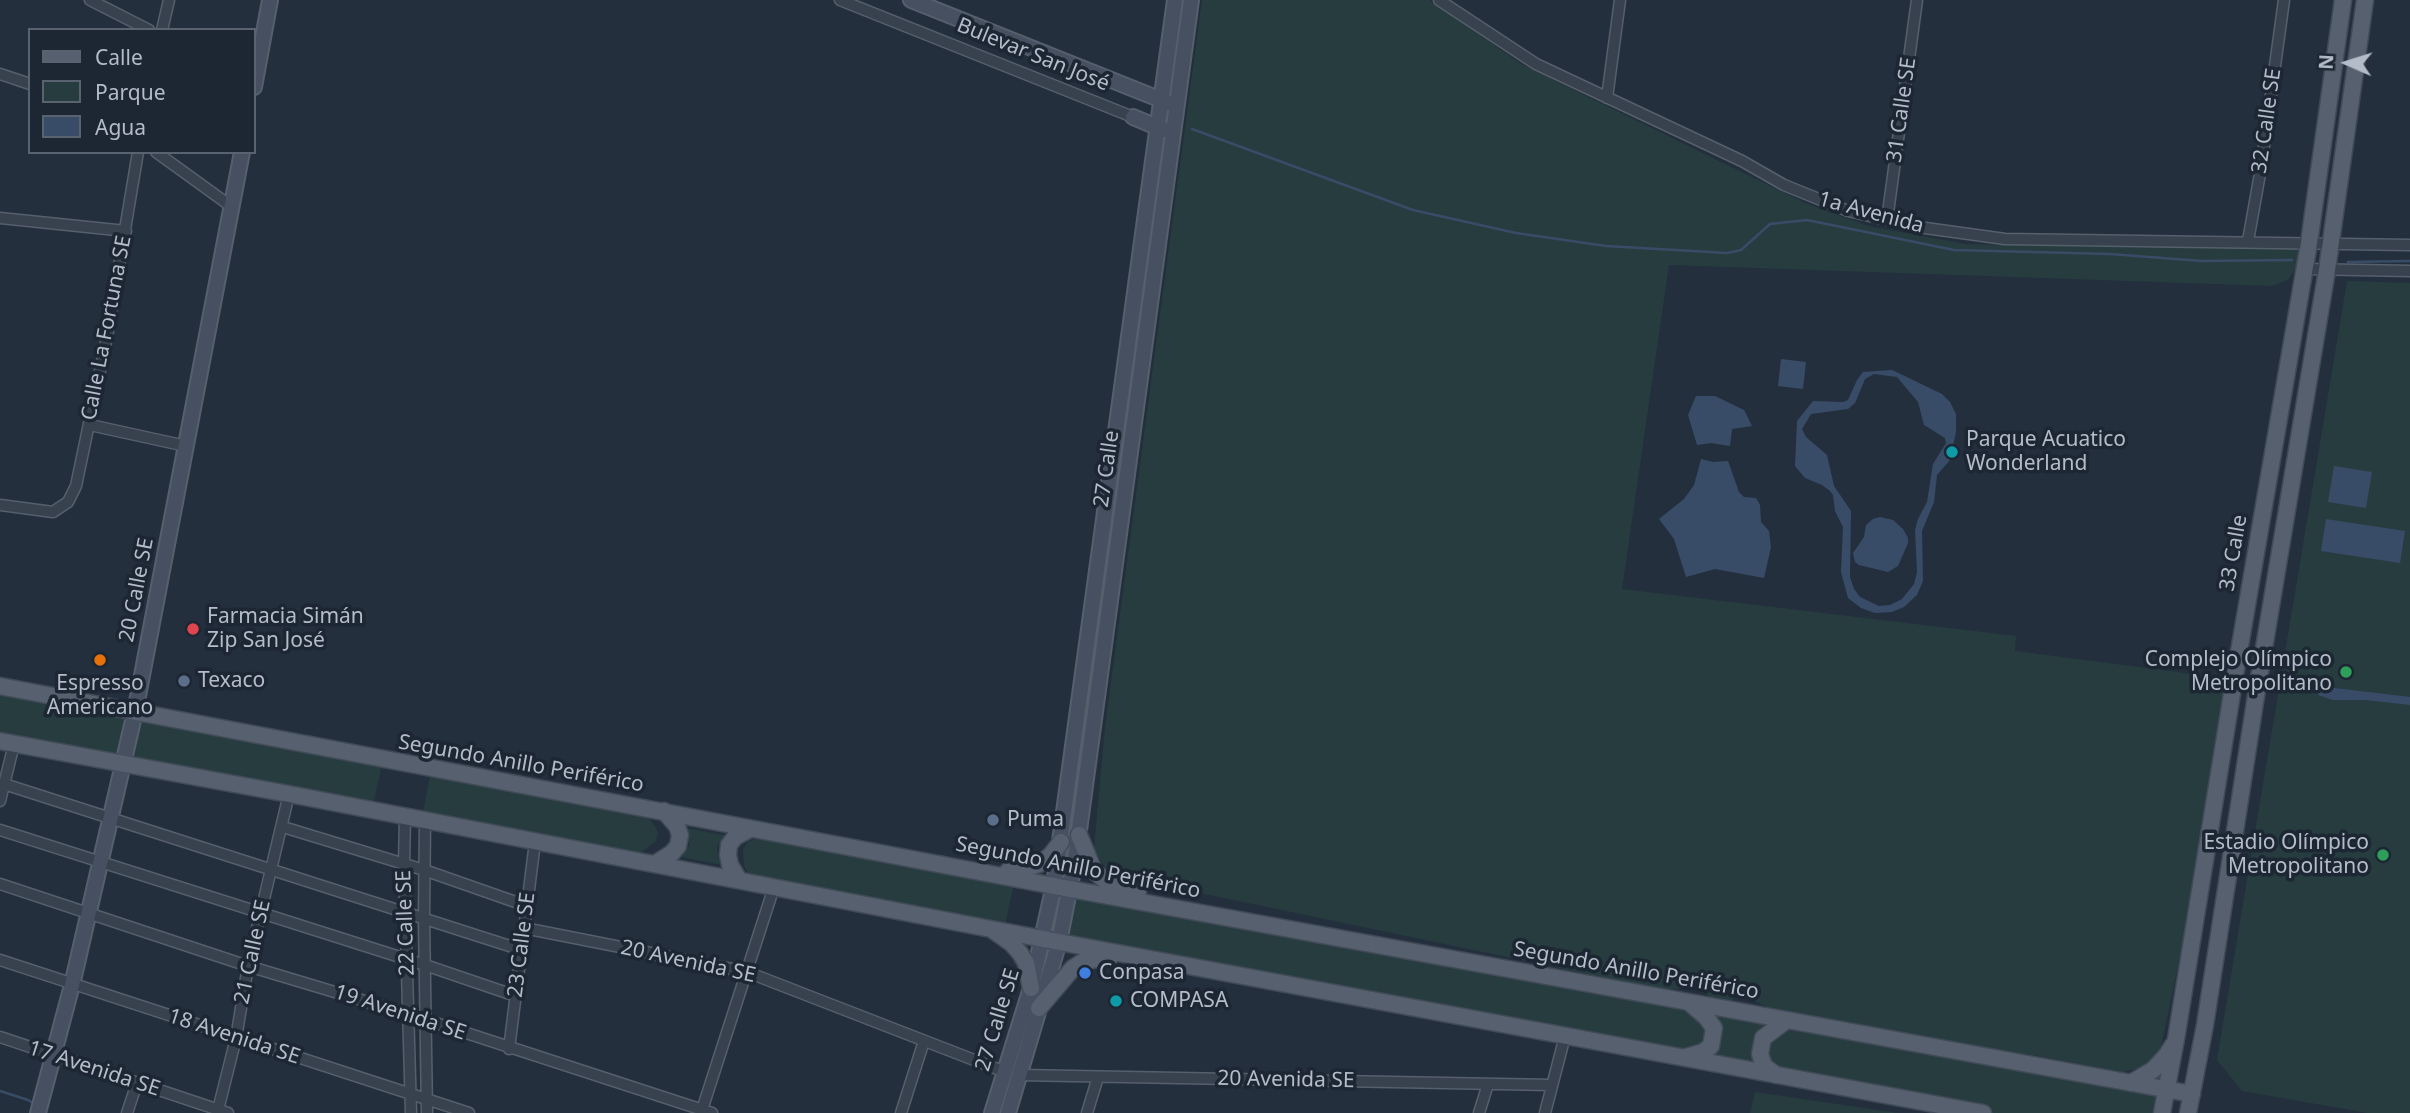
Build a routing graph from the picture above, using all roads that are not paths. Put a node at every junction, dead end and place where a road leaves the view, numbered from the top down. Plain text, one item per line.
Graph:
1 (90, 0) edge
2 (169, 0) edge
3 (270, 0) edge
4 (840, 0) edge
5 (911, 0) edge
6 (1175, 0) edge
7 (1191, 0) edge
8 (1439, 0) edge
9 (1620, 0) edge
10 (1917, 0) edge
11 (2284, 0) edge
12 (2343, 0) edge
13 (2365, 0) edge
14 (145, 28) edge
15 (162, 28) edge
16 (0, 74) edge
17 (256, 76) edge
18 (28, 82) edge
19 (1607, 98) junction
20 (1161, 100) junction
21 (1176, 106) junction
22 (1133, 117) joint
23 (1157, 127) junction
24 (1173, 133) junction
25 (138, 154) edge
26 (159, 154) edge
27 (242, 154) edge
28 (232, 207) junction
29 (0, 218) edge
30 (1887, 220) junction
31 (125, 231) junction
32 (2248, 241) junction
33 (2309, 243) junction
34 (2330, 243) junction
35 (2410, 245) edge
36 (2305, 269) junction
37 (2327, 270) junction
38 (2410, 271) edge
39 (90, 425) junction
40 (186, 446) junction
41 (0, 505) edge
42 (2235, 675) junction
43 (0, 686) edge
44 (2255, 702) junction
45 (135, 712) junction
46 (7, 743) edge
47 (123, 765) junction
48 (4, 784) junction
49 (289, 794) junction
50 (0, 801) edge
51 (664, 811) junction
52 (111, 816) junction
53 (405, 817) junction
54 (425, 820) junction
55 (283, 827) junction
56 (750, 829) junction
57 (0, 830) edge
58 (1079, 835) junction
59 (535, 842) junction
60 (1061, 842) junction
61 (99, 862) junction
62 (654, 864) junction
63 (404, 865) junction
64 (271, 869) junction
65 (424, 870) junction
66 (984, 872) junction
67 (739, 880) junction
68 (0, 884) edge
69 (774, 887) junction
70 (1062, 887) junction
71 (527, 906) junction
72 (405, 912) junction
73 (88, 914) junction
74 (259, 914) junction
75 (424, 918) junction
76 (1228, 918) junction
77 (989, 928) junction
78 (524, 929) junction
79 (1051, 940) junction
80 (522, 950) junction
81 (1131, 955) junction
82 (0, 960) edge
83 (407, 960) junction
84 (425, 965) junction
85 (248, 966) junction
86 (747, 972) junction
87 (72, 985) junction
88 (1031, 988) junction
89 (516, 996) junction
90 (1688, 1002) junction
91 (1039, 1008) junction
92 (408, 1014) junction
93 (425, 1020) junction
94 (1787, 1020) junction
95 (1565, 1036) junction
96 (0, 1037) edge
97 (236, 1038) junction
98 (2176, 1039) junction
99 (924, 1041) junction
100 (509, 1049) junction
101 (52, 1056) junction
102 (1684, 1058) junction
103 (1012, 1073) junction
104 (1777, 1075) junction
105 (1098, 1077) junction
106 (136, 1083) junction
107 (2131, 1083) junction
108 (1488, 1084) junction
109 (1552, 1085) junction
110 (2167, 1090) junction
111 (2192, 1094) junction
112 (411, 1095) junction
113 (427, 1100) junction
114 (40, 1106) edge
115 (223, 1111) edge
116 (705, 1112) edge
117 (128, 1113) edge
118 (411, 1113) edge
119 (427, 1113) edge
120 (469, 1113) edge
121 (901, 1113) edge
122 (992, 1113) edge
123 (1008, 1113) edge
124 (1087, 1113) edge
125 (1479, 1113) edge
126 (1545, 1113) edge
127 (1983, 1113) edge
128 (2162, 1113) edge
129 (2188, 1113) edge

1 - 14 street
2 - 15 street
3 - 17 main road
4 - 22 street, Bulevar San José
5 - 20 main road, Bulevar San José
6 - 20 main road, 27 Calle
7 - 21 main road, 27 Calle
8 - 19 street, 1a Avenida
9 - 19 street
10 - 30 street, 31 Calle SE
11 - 32 street, 32 Calle SE
12 - 33 main road, 33 Calle
13 - 34 main road
16 - 18 street
19 - 30 street, 1a Avenida
20 - 21 main road, Bulevar San José
20 - 23 main road, 27 Calle
21 - 24 main road, 27 Calle
22 - 23 main road, Bulevar San José
23 - 24 main road, Bulevar San José
23 - 60 main road, 27 Calle
24 - 58 main road, 27 Calle
25 - 31 street, Calle La Fortuna SE
26 - 28 street
27 - 28 main road, 20 Calle SE
28 - 40 main road, 20 Calle SE
29 - 31 street
30 - 32 street, 1a Avenida
31 - 39 street, Calle La Fortuna SE
32 - 33 street, 1a Avenida
33 - 34 street, 1a Avenida
33 - 36 main road, 33 Calle
34 - 35 street
34 - 37 main road
36 - 37 street
36 - 42 main road, 33 Calle
37 - 38 street
37 - 44 main road
39 - 40 street
39 - 41 street, Calle La Fortuna SE
40 - 45 main road, 20 Calle SE
42 - 44 main road
42 - 98 main road, 33 Calle
43 - 45 main road, Segundo Anillo Periférico
44 - 111 main road
45 - 47 main road, 20 Calle SE
45 - 51 main road, Segundo Anillo Periférico
46 - 47 main road
46 - 48 street
47 - 49 main road
47 - 52 main road, 20 Calle SE
48 - 50 street
48 - 52 street
49 - 53 main road
49 - 55 street, 21 Calle SE
51 - 56 main road, Segundo Anillo Periférico
51 - 62 main road
52 - 61 main road, 20 Calle SE
52 - 64 street
53 - 54 main road
53 - 63 street, 22 Calle SE
54 - 59 main road
54 - 65 street, 22 Calle SE
55 - 63 street
55 - 64 street, 21 Calle SE
56 - 66 main road, Segundo Anillo Periférico
56 - 67 main road
57 - 61 street
58 - 70 main road, 27 Calle
58 - 76 main road
59 - 62 main road
59 - 71 street, 23 Calle SE
60 - 66 main road
60 - 70 main road, 27 Calle
61 - 73 main road, 20 Calle SE
61 - 74 street
62 - 67 main road
63 - 65 street
63 - 72 street, 22 Calle SE
64 - 72 street
64 - 74 street, 21 Calle SE
65 - 71 street
65 - 75 street, 22 Calle SE
66 - 70 main road, Segundo Anillo Periférico
67 - 69 main road
68 - 73 street, 19 Avenida SE
69 - 77 main road
69 - 86 street
70 - 76 main road, Segundo Anillo Periférico
70 - 79 main road, 27 Calle
71 - 78 street, 23 Calle SE
72 - 75 street
72 - 83 street, 22 Calle SE
73 - 85 street, 19 Avenida SE
73 - 87 main road, 20 Calle SE
74 - 83 street
74 - 85 street, 21 Calle SE
75 - 80 street
75 - 84 street, 22 Calle SE
76 - 90 main road, Segundo Anillo Periférico
77 - 79 main road
77 - 88 main road
78 - 80 street, 23 Calle SE
78 - 86 street, 20 Avenida SE
79 - 81 main road
79 - 88 main road, 27 Calle SE
79 - 91 main road, 27 Calle SE
80 - 89 street, 23 Calle SE
81 - 91 main road
81 - 95 main road
82 - 87 street, 18 Avenida SE
83 - 84 street
83 - 92 street, 22 Calle SE
84 - 89 street
84 - 93 street, 22 Calle SE
85 - 92 street, 19 Avenida SE
85 - 97 street, 21 Calle SE
86 - 99 street, 20 Avenida SE
86 - 116 street
87 - 97 street, 18 Avenida SE
87 - 101 main road, 20 Calle SE
88 - 103 main road, 27 Calle SE
89 - 100 street, 23 Calle SE
90 - 94 main road, Segundo Anillo Periférico
90 - 102 main road
91 - 103 main road, 27 Calle SE
92 - 93 street, 19 Avenida SE
92 - 112 street, 22 Calle SE
93 - 100 street, 19 Avenida SE
93 - 113 street, 22 Calle SE
94 - 104 main road
94 - 107 main road, Segundo Anillo Periférico
95 - 102 main road
95 - 109 street
96 - 101 street, 17 Avenida SE
97 - 112 street, 18 Avenida SE
97 - 115 street, 21 Calle SE
98 - 107 main road
98 - 110 main road, 33 Calle
99 - 103 street, 20 Avenida SE
99 - 121 street
100 - 116 street, 19 Avenida SE
101 - 106 street, 17 Avenida SE
101 - 114 main road, 20 Calle SE
102 - 104 main road
103 - 105 street, 20 Avenida SE
103 - 122 main road, 27 Calle SE
103 - 123 main road, 27 Calle SE
104 - 127 main road
105 - 108 street, 20 Avenida SE
105 - 124 street
106 - 115 street, 17 Avenida SE
106 - 117 street
107 - 110 main road, Segundo Anillo Periférico
108 - 109 street, 20 Avenida SE
108 - 125 street
109 - 126 street
110 - 111 main road, Segundo Anillo Periférico
110 - 128 main road, 33 Calle
111 - 129 main road
112 - 113 street, 18 Avenida SE
112 - 118 street, 22 Calle SE
113 - 119 street, 22 Calle SE
113 - 120 street, 18 Avenida SE

